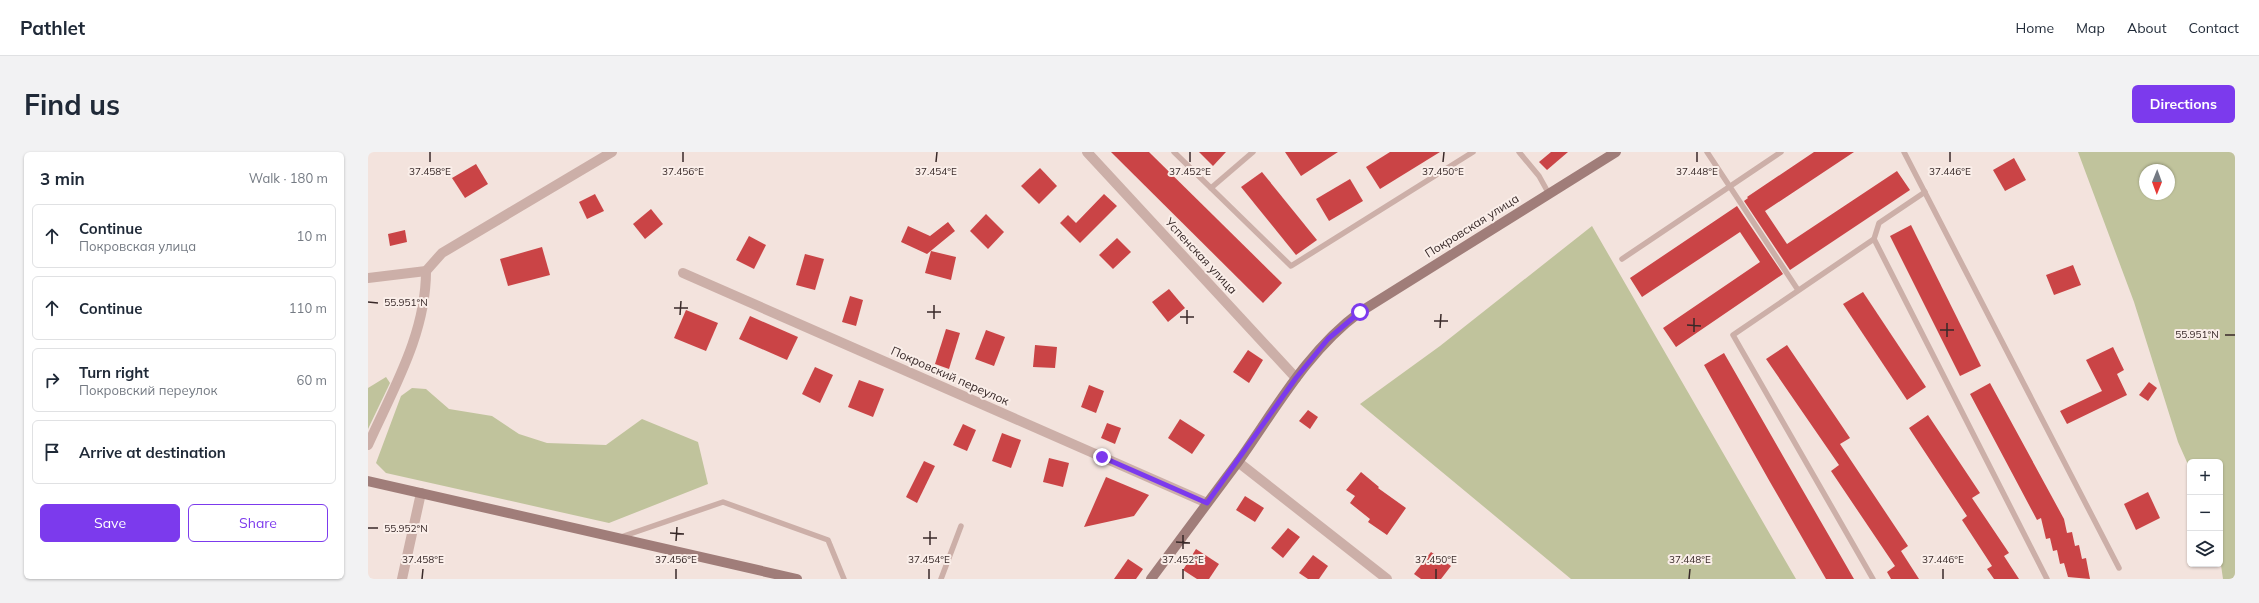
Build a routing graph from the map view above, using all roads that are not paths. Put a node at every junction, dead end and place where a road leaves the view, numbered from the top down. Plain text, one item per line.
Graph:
1 (612, 152) edge
2 (1087, 152) edge
3 (1174, 152) edge
4 (1253, 152) edge
5 (1473, 152) edge
6 (1519, 152) edge
7 (1616, 152) edge
8 (1707, 152) edge
9 (1781, 152) edge
10 (1904, 152) edge
11 (1729, 187) junction
12 (1211, 188) junction
13 (1925, 192) junction
14 (1550, 194) junction
15 (1874, 239) junction
16 (1622, 259) dead end
17 (426, 271) junction
18 (683, 273) dead end
19 (368, 278) edge
20 (1798, 290) junction
21 (1296, 378) junction
22 (368, 445) edge
23 (1238, 462) junction
24 (368, 481) edge
25 (421, 493) junction
26 (1207, 503) junction
27 (961, 526) dead end
28 (617, 538) junction
29 (2119, 568) dead end
30 (402, 579) edge
31 (797, 579) edge
32 (844, 579) edge
33 (941, 579) edge
34 (1151, 579) edge
35 (1387, 579) edge
36 (1873, 579) edge
37 (2048, 579) edge

1 - 17 street
2 - 21 street, Успенская улица
3 - 12 lane
4 - 12 lane
5 - 12 lane
6 - 14 lane
7 - 14 street, Покровская улица
8 - 11 lane
9 - 11 lane
10 - 13 lane
11 - 16 lane
11 - 20 lane
13 - 15 lane
13 - 29 lane
14 - 21 street, Покровская улица
15 - 20 lane
15 - 37 lane
17 - 19 street
17 - 22 street
18 - 26 street, Покровский переулок
20 - 36 lane
21 - 23 street, Покровская улица
23 - 26 street, Покровская улица
23 - 35 street
24 - 25 street
25 - 28 street
25 - 30 street
26 - 34 street, Покровская улица
27 - 33 lane
28 - 31 street
28 - 32 lane

